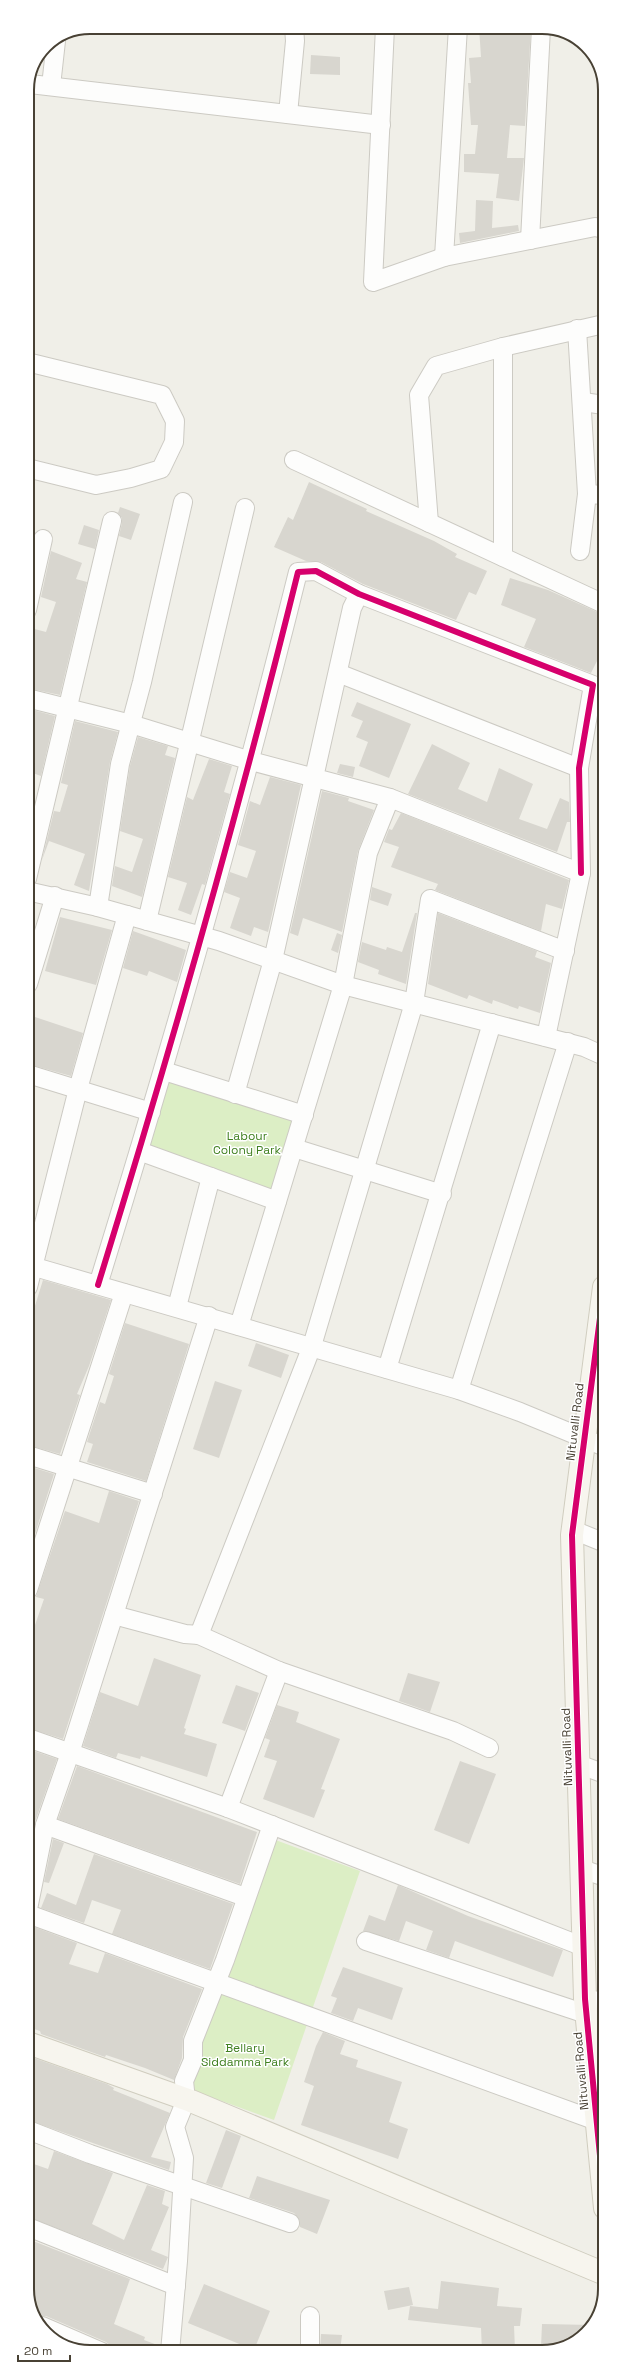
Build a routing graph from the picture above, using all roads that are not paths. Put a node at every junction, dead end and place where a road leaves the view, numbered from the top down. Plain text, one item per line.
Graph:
1 (294, 34) edge
2 (385, 34) edge
3 (458, 34) edge
4 (541, 34) edge
5 (55, 47) edge
6 (35, 84) edge
7 (50, 86) junction
8 (288, 114) junction
9 (381, 124) junction
10 (598, 228) edge
11 (530, 240) junction
12 (444, 257) junction
13 (598, 325) edge
14 (577, 329) junction
15 (503, 347) junction
16 (34, 364) edge
17 (583, 402) junction
18 (598, 405) edge
19 (294, 460) dead end
20 (34, 470) edge
21 (595, 495) edge
22 (183, 502) dead end
23 (245, 508) dead end
24 (112, 521) dead end
25 (429, 523) junction
26 (43, 539) dead end
27 (580, 551) dead end
28 (503, 557) junction
29 (34, 579) edge
30 (359, 594) junction
31 (598, 601) edge
32 (338, 673) junction
33 (34, 700) edge
34 (69, 709) junction
35 (131, 724) junction
36 (189, 742) junction
37 (251, 761) junction
38 (579, 768) junction
39 (315, 776) junction
40 (390, 798) junction
41 (34, 854) edge
42 (581, 873) junction
43 (34, 891) edge
44 (54, 896) junction
45 (98, 906) junction
46 (128, 915) junction
47 (147, 921) junction
48 (200, 936) junction
49 (565, 950) junction
50 (273, 960) junction
51 (34, 964) edge
52 (343, 985) junction
53 (414, 1003) junction
54 (492, 1023) junction
55 (546, 1037) junction
56 (568, 1042) junction
57 (598, 1053) edge
58 (164, 1072) junction
59 (34, 1076) edge
60 (78, 1089) junction
61 (235, 1094) junction
62 (151, 1112) junction
63 (304, 1115) junction
64 (294, 1148) junction
65 (139, 1151) junction
66 (366, 1170) junction
67 (211, 1177) junction
68 (442, 1194) junction
69 (277, 1201) junction
70 (34, 1254) edge
71 (34, 1266) edge
72 (98, 1285) junction
73 (124, 1293) junction
74 (176, 1307) junction
75 (209, 1316) junction
76 (239, 1326) junction
77 (312, 1346) junction
78 (598, 1361) edge
79 (387, 1369) junction
80 (459, 1390) junction
81 (585, 1438) junction
82 (598, 1444) edge
83 (34, 1457) edge
84 (68, 1468) junction
85 (153, 1494) junction
86 (573, 1530) junction
87 (598, 1540) edge
88 (34, 1572) edge
89 (114, 1615) junction
90 (199, 1635) junction
91 (279, 1671) junction
92 (34, 1740) edge
93 (489, 1748) dead end
94 (70, 1753) junction
95 (578, 1764) junction
96 (598, 1771) edge
97 (228, 1808) junction
98 (272, 1824) junction
99 (45, 1825) junction
100 (582, 1869) junction
101 (598, 1875) edge
102 (34, 1879) edge
103 (245, 1897) junction
104 (34, 1916) edge
105 (366, 1941) dead end
106 (584, 1947) junction
107 (215, 1981) junction
108 (592, 2005) edge
109 (34, 2045) edge
110 (186, 2100) junction
111 (597, 2121) junction
112 (34, 2132) edge
113 (598, 2132) edge
114 (183, 2185) junction
115 (290, 2223) dead end
116 (34, 2229) edge
117 (598, 2271) edge
118 (176, 2286) junction
119 (310, 2316) dead end
120 (53, 2331) edge
121 (85, 2345) edge
122 (171, 2345) edge
123 (310, 2345) edge

1 - 8 street
2 - 9 street
3 - 12 street
4 - 11 street
5 - 7 street
6 - 7 street
7 - 8 street
8 - 9 street
9 - 12 street
10 - 11 street
11 - 12 street
13 - 14 street
14 - 15 street
14 - 17 street
15 - 25 street
15 - 28 street
16 - 20 street
17 - 18 street
17 - 21 street
19 - 25 street
21 - 27 street
22 - 35 street
23 - 36 street
24 - 34 street
25 - 28 street
26 - 29 street
28 - 31 street
30 - 32 street
30 - 37 street
30 - 38 street
32 - 38 street
32 - 39 street
33 - 34 street
34 - 35 street
34 - 41 street
35 - 36 street
35 - 45 street
36 - 37 street
36 - 47 street
37 - 39 street
37 - 48 street
38 - 42 street
39 - 40 street
39 - 50 street
40 - 42 street
40 - 52 street
42 - 49 street
43 - 44 street
44 - 45 street
44 - 51 street
45 - 46 street
46 - 47 street
46 - 60 street
47 - 48 street
48 - 50 street
48 - 58 street
49 - 53 street
49 - 55 street
50 - 52 street
50 - 61 street
52 - 53 street
52 - 63 street
53 - 54 street
53 - 66 street
54 - 55 street
54 - 68 street
55 - 56 street
56 - 57 street
56 - 80 street
58 - 61 street
58 - 62 street
59 - 60 street
60 - 62 street
60 - 70 street
61 - 63 street
62 - 65 street
63 - 64 street
64 - 66 street
64 - 69 street
65 - 67 street
65 - 72 street
66 - 68 street
66 - 77 street
67 - 69 street
67 - 74 street
68 - 79 street
69 - 76 street
71 - 72 street
72 - 73 street
73 - 74 street
73 - 84 street
74 - 75 street
75 - 76 street
75 - 85 street
76 - 77 street
77 - 79 street
77 - 90 street
78 - 81 street, Nituvalli Road
79 - 80 street
80 - 81 street
81 - 82 street
81 - 86 street, Nituvalli Road
83 - 84 street
84 - 85 street
84 - 88 street
85 - 89 street
86 - 87 street
86 - 95 street, Nituvalli Road
89 - 90 street
89 - 94 street
90 - 91 street
91 - 93 street
91 - 97 street
92 - 94 street
94 - 97 street
94 - 99 street
95 - 96 street
95 - 100 street, Nituvalli Road
97 - 98 street
98 - 103 street
98 - 106 street
99 - 102 street
99 - 103 street
100 - 101 street
100 - 106 street, Nituvalli Road
103 - 107 street
104 - 107 street
105 - 108 street
106 - 108 street, Nituvalli Road
107 - 110 street
107 - 111 street
108 - 111 street, Nituvalli Road
109 - 110 street
110 - 114 street
110 - 117 street
111 - 113 street, Nituvalli Road
112 - 114 street
114 - 115 street
114 - 118 street
116 - 118 street
118 - 122 street
119 - 123 street
120 - 121 street

